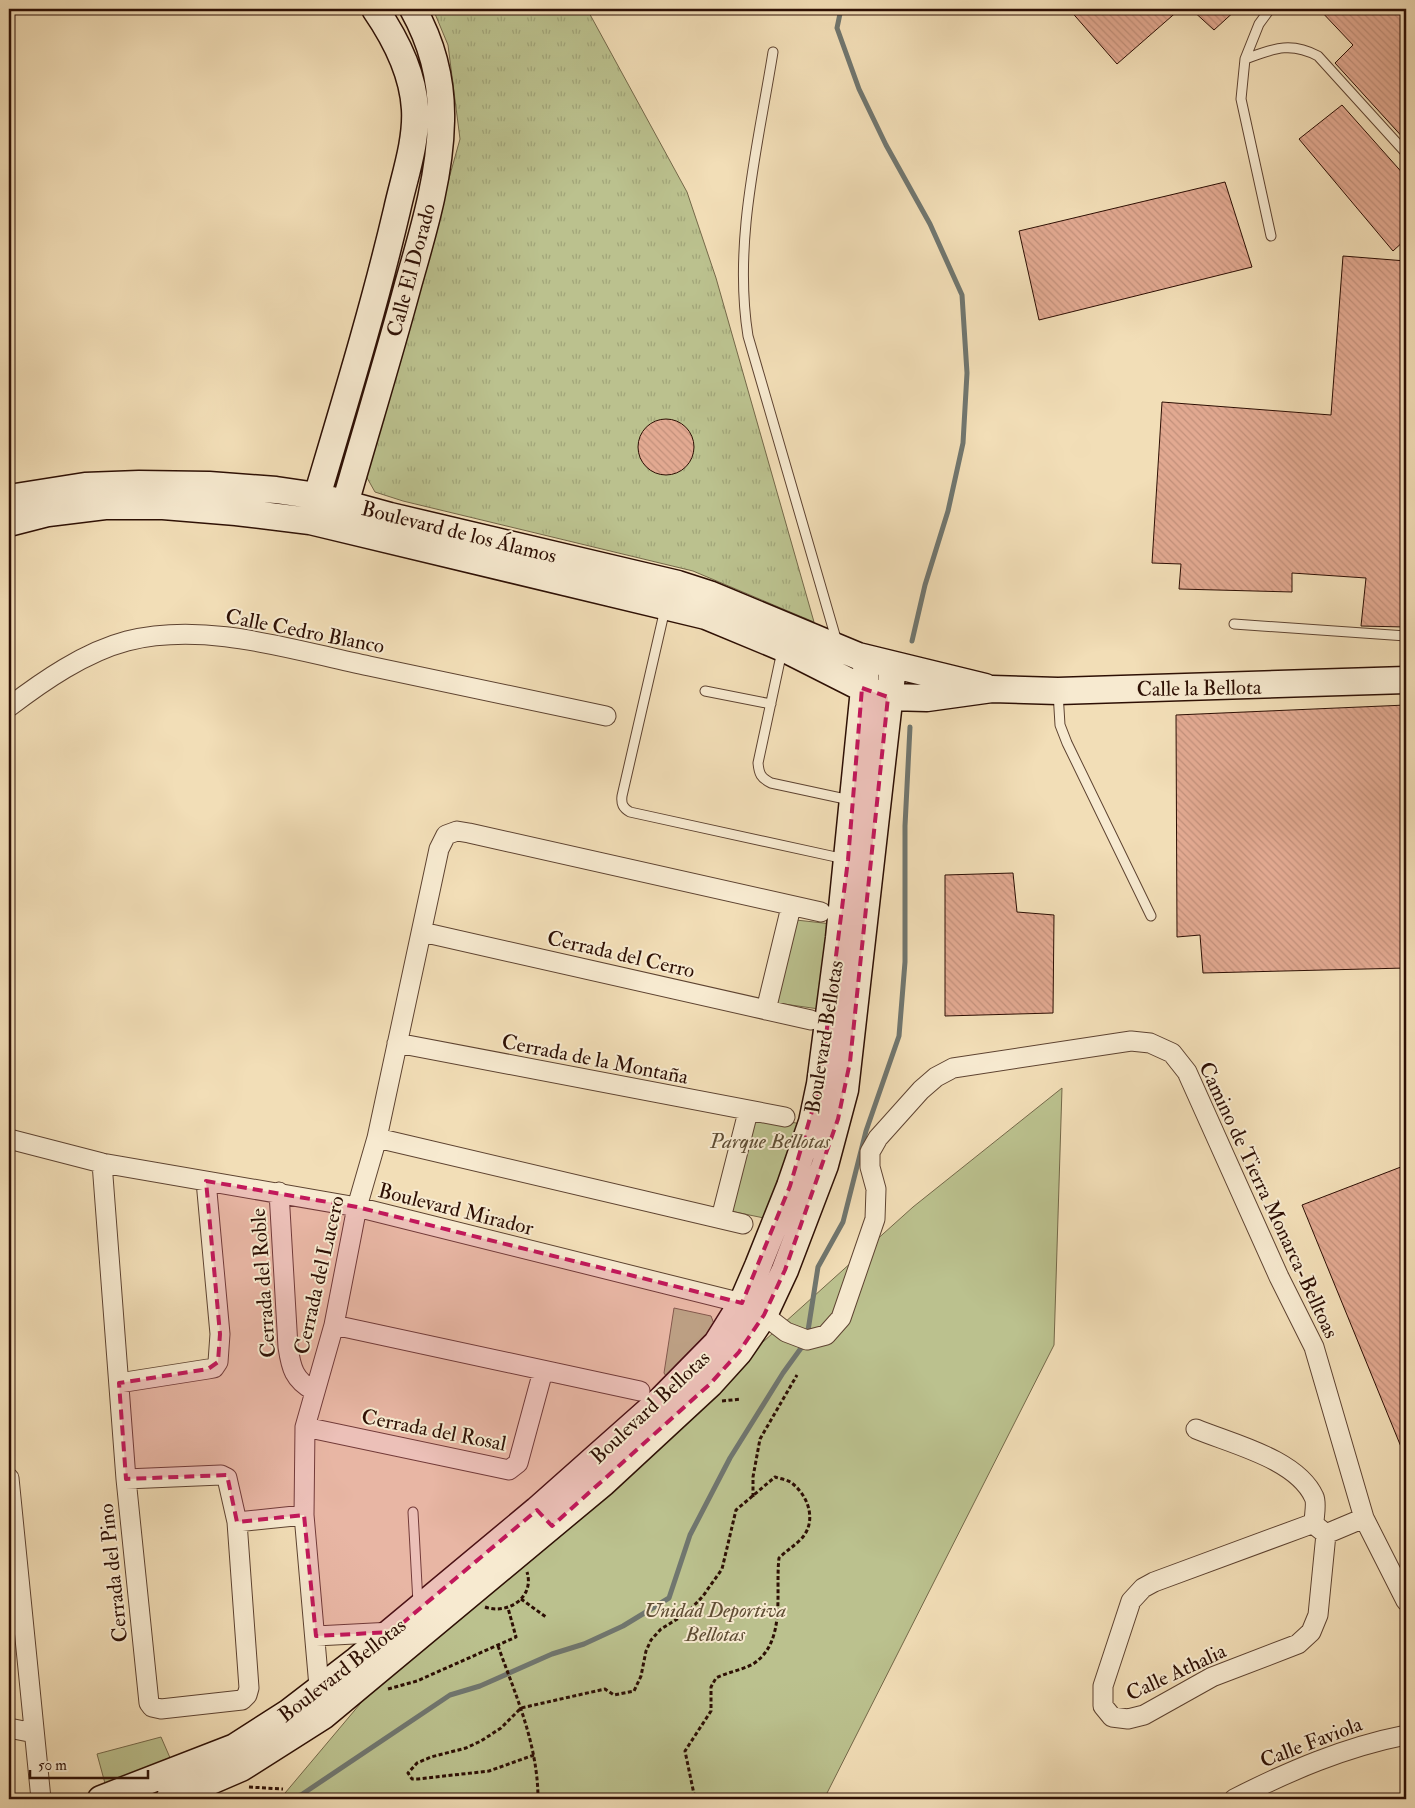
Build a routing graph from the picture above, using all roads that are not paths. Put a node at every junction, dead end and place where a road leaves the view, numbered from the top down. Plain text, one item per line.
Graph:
1 (375, 9) edge
2 (413, 9) edge
3 (1270, 9) edge
4 (773, 52) dead end
5 (1245, 59) junction
6 (1406, 153) edge
7 (1271, 236) dead end
8 (317, 496) junction
9 (9, 498) edge
10 (345, 503) junction
11 (310, 521) junction
12 (9, 523) edge
13 (338, 528) junction
14 (666, 606) junction
15 (1234, 624) dead end
16 (1406, 636) edge
17 (783, 648) junction
18 (839, 648) junction
19 (867, 659) junction
20 (893, 666) junction
21 (1406, 680) edge
22 (862, 688) junction
23 (992, 689) junction
24 (705, 691) dead end
25 (1058, 691) junction
26 (888, 697) junction
27 (771, 704) junction
28 (9, 707) edge
29 (606, 716) dead end
30 (853, 800) junction
31 (848, 860) junction
32 (791, 907) junction
33 (842, 915) junction
34 (1150, 916) dead end
35 (422, 932) junction
36 (766, 1010) junction
37 (831, 1023) junction
38 (397, 1043) junction
39 (748, 1112) junction
40 (785, 1117) dead end
41 (812, 1122) junction
42 (837, 1126) junction
43 (377, 1138) junction
44 (9, 1139) edge
45 (102, 1163) junction
46 (206, 1182) junction
47 (279, 1192) junction
48 (357, 1207) junction
49 (721, 1218) junction
50 (743, 1224) dead end
51 (753, 1309) junction
52 (334, 1325) junction
53 (543, 1371) junction
54 (119, 1383) junction
55 (314, 1391) junction
56 (663, 1399) junction
57 (306, 1427) junction
58 (1196, 1429) dead end
59 (9, 1478) edge
60 (126, 1479) junction
61 (414, 1512) dead end
62 (304, 1515) junction
63 (545, 1518) junction
64 (1364, 1518) junction
65 (237, 1522) junction
66 (1320, 1529) junction
67 (12, 1538) edge
68 (1406, 1601) edge
69 (418, 1610) junction
70 (392, 1632) junction
71 (17, 1634) edge
72 (316, 1636) junction
73 (319, 1688) junction
74 (323, 1716) junction
75 (9, 1728) edge
76 (34, 1734) junction
77 (1406, 1735) edge
78 (141, 1792) edge
79 (203, 1792) edge
80 (41, 1799) edge
81 (101, 1799) edge
82 (169, 1799) edge
83 (1234, 1799) edge

1 - 8 street, Calle El Dorado
2 - 10 street, Calle El Dorado
3 - 5 lane
4 - 18 lane
5 - 6 lane
5 - 7 lane
8 - 9 street, Boulevard de los Álamos
8 - 10 street, Boulevard de los Álamos
8 - 11 street, Calle El Dorado
10 - 13 street, Calle El Dorado
10 - 18 street, Boulevard de los Álamos
11 - 12 street, Boulevard de los Álamos
11 - 13 street, Boulevard de los Álamos
13 - 14 street, Boulevard de los Álamos
14 - 17 street, Boulevard de los Álamos
14 - 31 lane
15 - 16 lane
17 - 22 street, Boulevard de los Álamos
17 - 27 lane
18 - 19 street, Boulevard de los Álamos
19 - 20 street, Boulevard de los Álamos
19 - 22 street, Boulevard Bellotas
20 - 23 street, Calle la Bellota
20 - 26 street, Boulevard Bellotas
21 - 25 street, Calle la Bellota
22 - 26 street, Boulevard de los Álamos
22 - 30 street, Boulevard Bellotas
23 - 25 street, Calle la Bellota
23 - 26 street, Calle la Bellota
24 - 27 lane
25 - 34 lane
26 - 33 street, Boulevard Bellotas
27 - 30 lane
28 - 29 street, Calle Cedro Blanco
30 - 31 street, Boulevard Bellotas
31 - 33 street, Boulevard Bellotas
32 - 33 street
32 - 35 street, Cerrada del Lucero
32 - 36 street
33 - 37 street, Boulevard Bellotas
35 - 36 street, Cerrada del Cerro
35 - 38 street, Cerrada del Lucero
36 - 37 street, Cerrada del Cerro
37 - 41 street, Boulevard Bellotas
37 - 42 street, Boulevard Bellotas
38 - 39 street, Cerrada de la Montaña
38 - 43 street, Cerrada del Lucero
39 - 40 street, Cerrada de la Montaña
39 - 49 street
41 - 42 street
41 - 51 street, Boulevard Bellotas
42 - 51 street, Boulevard Bellotas
43 - 48 street, Cerrada del Lucero
43 - 49 street
44 - 45 street, Boulevard Mirador
45 - 46 street, Boulevard Mirador
45 - 54 street, Cerrada del Pino
46 - 47 street, Boulevard Mirador
46 - 54 street
47 - 48 street, Boulevard Mirador
47 - 55 street, Cerrada del Roble
48 - 51 street, Boulevard Mirador
48 - 52 street, Cerrada del Lucero
49 - 50 street
51 - 56 street, Boulevard Bellotas
51 - 64 street, Camino de Tierra Monarca-Belltoas
52 - 53 street
52 - 55 street, Cerrada del Lucero
53 - 56 street
53 - 57 street, Cerrada del Rosal
54 - 60 street, Cerrada del Pino
55 - 57 street, Cerrada del Lucero
56 - 63 street, Boulevard Bellotas
57 - 62 street, Cerrada del Lucero
58 - 66 street
59 - 67 street
60 - 65 street, Cerrada del Pino
60 - 65 street, Cerrada del Pino
61 - 69 lane
62 - 65 street
62 - 72 street, Cerrada del Lucero
63 - 69 street, Boulevard Bellotas
63 - 74 street, Boulevard Bellotas
64 - 66 street, Calle Athalia
64 - 68 street, Camino de Tierra Monarca-Belltoas
66 - 66 street, Calle Athalia
67 - 71 street
69 - 70 street, Boulevard Bellotas
70 - 72 street
70 - 73 street, Boulevard Bellotas
71 - 76 street
72 - 73 street, Cerrada del Lucero
73 - 74 street, Cerrada del Lucero
73 - 78 street, Boulevard Bellotas
74 - 79 street, Boulevard Bellotas
75 - 76 street
76 - 80 street
77 - 83 street, Calle Faviola
78 - 81 street, Boulevard Bellotas
79 - 82 street, Boulevard Bellotas

